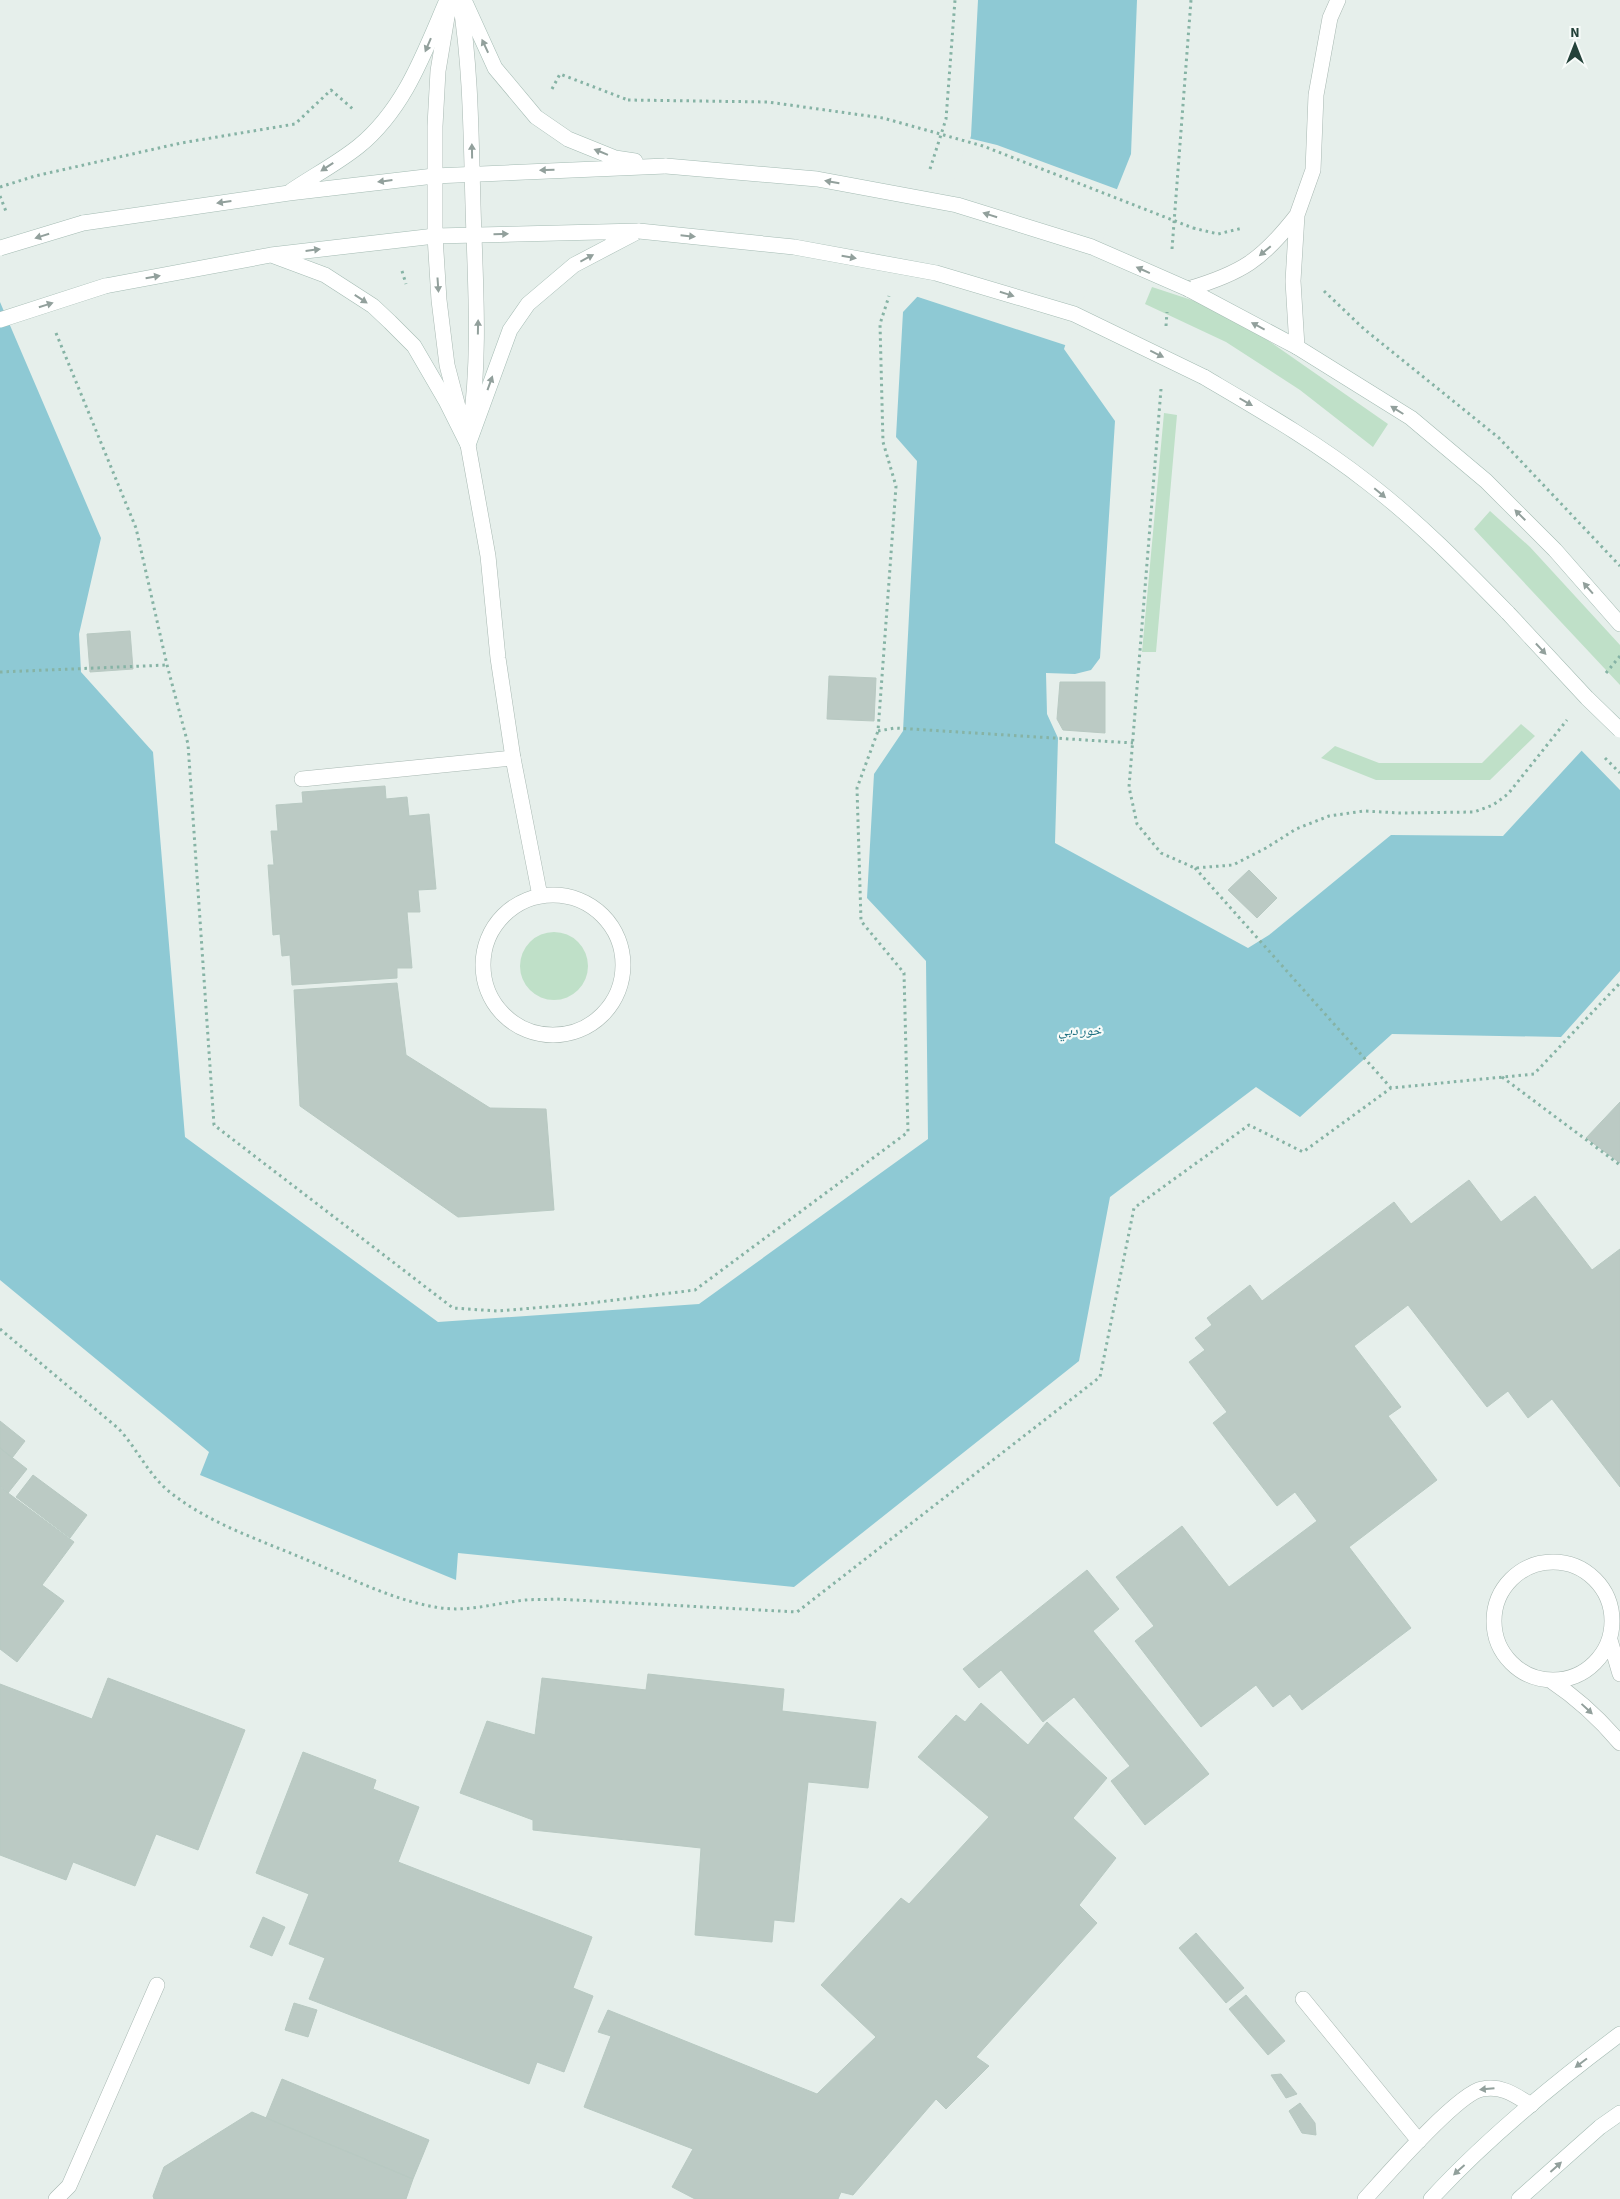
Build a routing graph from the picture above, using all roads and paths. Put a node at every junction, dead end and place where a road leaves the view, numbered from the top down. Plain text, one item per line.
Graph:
1 (447, 0) edge
2 (451, 0) edge
3 (460, 0) edge
4 (464, 0) edge
5 (955, 0) edge
6 (1192, 0) edge
7 (1338, 0) edge
8 (628, 100) dead end
9 (101, 161) dead end
10 (666, 166) junction
11 (472, 173) junction
12 (928, 173) dead end
13 (434, 176) junction
14 (0, 186) edge
15 (289, 192) junction
16 (0, 196) edge
17 (8, 214) dead end
18 (1297, 215) junction
19 (1250, 226) dead end
20 (639, 231) junction
21 (474, 234) junction
22 (435, 236) junction
23 (0, 248) edge
24 (1172, 253) dead end
25 (270, 255) junction
26 (1188, 289) junction
27 (1322, 289) dead end
28 (891, 290) dead end
29 (1167, 311) dead end
30 (0, 320) edge
31 (53, 325) dead end
32 (1165, 331) dead end
33 (1297, 347) junction
34 (1162, 379) dead end
35 (468, 445) junction
36 (1620, 566) edge
37 (1620, 624) edge
38 (1620, 656) edge
39 (167, 665) junction
40 (0, 672) edge
41 (1601, 679) dead end
42 (1570, 717) dead end
43 (1620, 730) edge
44 (878, 731) junction
45 (1132, 743) junction
46 (513, 758) junction
47 (302, 779) dead end
48 (1195, 868) junction
49 (540, 896) junction
50 (1620, 983) edge
51 (1502, 1077) junction
52 (1392, 1088) junction
53 (1620, 1165) edge
54 (0, 1329) edge
55 (1610, 1640) junction
56 (1620, 1674) edge
57 (1550, 1680) junction
58 (1620, 1743) edge
59 (157, 1985) dead end
60 (1303, 1999) dead end
61 (1620, 2034) edge
62 (1531, 2105) junction
63 (1620, 2113) edge
64 (1419, 2141) junction
65 (69, 2192) edge
66 (56, 2199) edge
67 (1365, 2199) edge
68 (1431, 2199) edge
69 (1519, 2199) edge

1 -> 15 street
2 - 13 street
11 -> 3 street
10 -> 4 street
5 - 12 path
6 - 24 path
7 - 18 street
8 - 19 path, bridge
9 - 14 path
10 -> 11 street
26 -> 10 street, bridge
11 - 13 street
11 - 21 street
13 -> 15 street
13 - 22 street
15 -> 23 street, bridge
16 - 17 path
18 -> 26 street
18 - 33 street
21 -> 20 street
35 -> 20 street
20 -> 43 street, bridge
21 - 22 street
35 -> 21 street
25 -> 22 street
22 -> 35 street
30 -> 25 street, bridge
25 -> 35 street
33 -> 26 street
27 - 36 path
28 - 44 path
29 - 32 path
31 - 39 path
37 -> 33 street
34 - 45 path
35 - 46 street
38 - 41 path
39 - 40 path
39 - 44 path
42 - 48 path
44 - 45 path
45 - 48 path
46 - 47 street
46 - 49 street
48 - 52 path
49 - 49 street
50 - 51 path
51 - 52 path
51 - 53 path
52 - 54 path
55 - 56 street
55 - 57 street
55 - 57 street
57 -> 58 street
59 - 65 street
60 - 64 street
61 -> 62 street
62 -> 64 street
62 -> 68 street
69 -> 63 street
64 - 67 street
65 - 66 street

